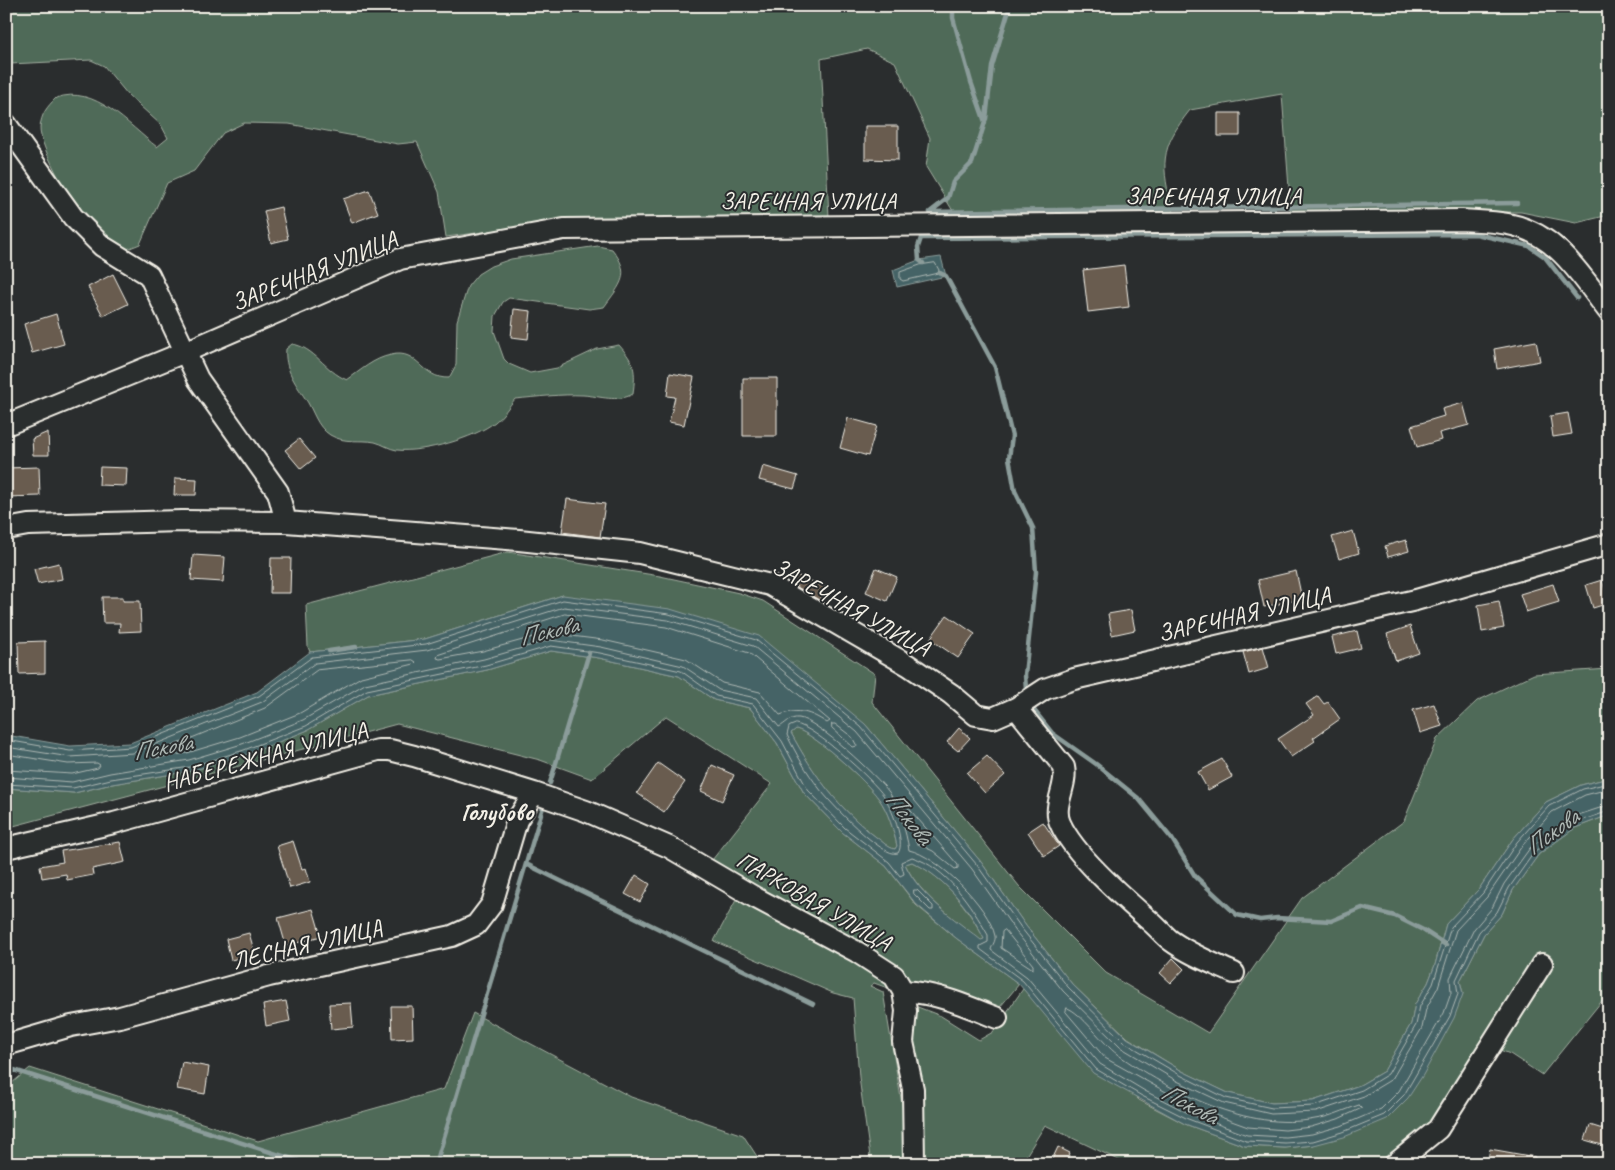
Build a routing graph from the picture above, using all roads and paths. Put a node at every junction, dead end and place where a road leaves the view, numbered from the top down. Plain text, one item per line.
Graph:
1 (6, 124) edge
2 (1609, 312) edge
3 (185, 352) junction
4 (6, 425) edge
5 (286, 522) junction
6 (6, 529) edge
7 (1609, 544) edge
8 (1016, 708) junction
9 (534, 793) junction
10 (6, 848) edge
11 (1542, 964) dead end
12 (1234, 973) dead end
13 (903, 991) junction
14 (997, 1018) dead end
15 (6, 1045) edge
16 (914, 1164) edge
17 (1395, 1164) edge

1 - 3 street
2 - 3 street, ЗАРЕЧНАЯ УЛИЦА
3 - 4 street, ЗАРЕЧНАЯ УЛИЦА
3 - 5 street
5 - 6 street, ЗАРЕЧНАЯ УЛИЦА
5 - 8 street, ЗАРЕЧНАЯ УЛИЦА
7 - 8 street, ЗАРЕЧНАЯ УЛИЦА
8 - 12 street
9 - 10 street, НАБЕРЕЖНАЯ УЛИЦА
9 - 13 street, ПАРКОВАЯ УЛИЦА
9 - 15 street, ЛЕСНАЯ УЛИЦА
11 - 17 street
13 - 14 street
13 - 16 street

